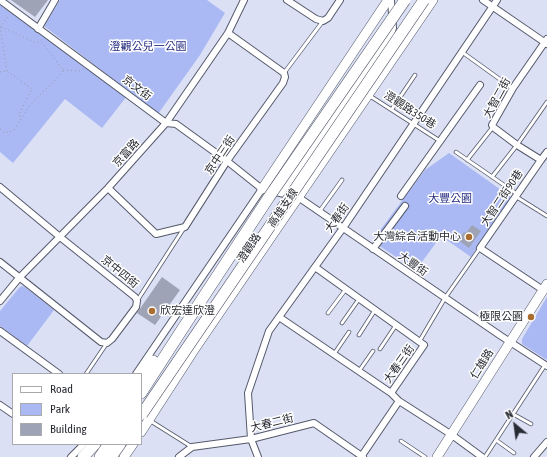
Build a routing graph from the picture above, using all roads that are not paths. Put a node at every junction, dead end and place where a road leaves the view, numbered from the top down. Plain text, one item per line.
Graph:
1 (0, 0) edge
2 (55, 0) edge
3 (244, 0) edge
4 (287, 0) edge
5 (340, 0) edge
6 (388, 0) edge
7 (391, 0) edge
8 (405, 0) edge
9 (424, 0) edge
10 (433, 0) edge
11 (483, 0) edge
12 (497, 0) edge
13 (492, 6) junction
14 (323, 21) junction
15 (38, 29) junction
16 (228, 33) junction
17 (546, 42) edge
18 (462, 52) junction
19 (284, 73) junction
20 (416, 75) dead end
21 (480, 85) dead end
22 (513, 88) junction
23 (368, 95) junction
24 (547, 102) edge
25 (392, 109) junction
26 (166, 123) junction
27 (413, 123) junction
28 (493, 127) junction
29 (440, 141) junction
30 (518, 145) junction
31 (456, 152) dead end
32 (547, 152) edge
33 (467, 160) junction
34 (540, 160) junction
35 (227, 161) junction
36 (492, 177) junction
37 (342, 180) dead end
38 (0, 187) edge
39 (108, 188) junction
40 (262, 189) junction
41 (282, 194) junction
42 (516, 195) junction
43 (401, 196) dead end
44 (298, 197) junction
45 (404, 206) dead end
46 (319, 212) junction
47 (547, 216) edge
48 (185, 228) junction
49 (343, 228) junction
50 (60, 237) junction
51 (480, 248) junction
52 (373, 249) junction
53 (0, 262) edge
54 (315, 267) junction
55 (19, 278) junction
56 (545, 287) edge
57 (346, 289) junction
58 (359, 298) junction
59 (445, 298) junction
60 (137, 300) junction
61 (0, 301) edge
62 (375, 310) junction
63 (328, 313) dead end
64 (279, 317) junction
65 (342, 323) dead end
66 (184, 325) junction
67 (396, 325) junction
68 (0, 331) edge
69 (349, 332) dead end
70 (359, 335) dead end
71 (419, 342) junction
72 (509, 342) junction
73 (107, 343) junction
74 (380, 348) dead end
75 (373, 351) dead end
76 (334, 354) junction
77 (546, 365) edge
78 (359, 371) junction
79 (58, 373) edge
80 (87, 373) edge
81 (137, 373) edge
82 (142, 377) edge
83 (142, 391) edge
84 (391, 393) junction
85 (400, 401) junction
86 (0, 405) edge
87 (12, 413) edge
88 (513, 414) junction
89 (143, 417) edge
90 (531, 424) dead end
91 (452, 434) junction
92 (251, 439) junction
93 (496, 440) junction
94 (401, 441) dead end
95 (547, 442) edge
96 (83, 445) edge
97 (94, 445) edge
98 (107, 445) edge
99 (119, 445) edge
100 (124, 445) edge
101 (131, 445) edge
102 (192, 447) junction
103 (514, 453) dead end
104 (71, 457) edge
105 (83, 457) edge
106 (100, 457) edge
107 (111, 457) edge
108 (117, 457) edge
109 (124, 457) edge
110 (178, 457) edge
111 (258, 457) edge
112 (362, 457) edge
113 (425, 457) edge
114 (437, 457) edge
115 (484, 457) edge
116 (534, 457) edge

1 - 15 street, 京文街
2 - 15 street
3 - 16 street, 京富路
4 - 14 street
5 - 14 street
6 - 40 street, 澄觀路
7 - 41 street
8 - 66 highway, 高雄支線, bridge
9 - 89 highway, 高雄支線, bridge
10 - 23 street, 澄觀路
11 - 13 street
12 - 13 street, 大春街
13 - 17 street
13 - 18 street, 大春街
14 - 19 lane
15 - 26 street, 京文街
16 - 19 street
16 - 26 street, 京富路
17 - 22 street, 大智二街
18 - 22 lane
18 - 27 street, 大春街
19 - 35 street, 京中三街
20 - 25 lane
21 - 29 street, 澄觀路350巷
22 - 28 street, 大智二街
23 - 25 lane, 澄觀路350巷
23 - 44 street, 澄觀路
24 - 30 lane
25 - 27 lane, 澄觀路350巷
26 - 35 street, 京文街
26 - 39 street, 京富路
27 - 29 lane, 澄觀路350巷
27 - 49 street, 大春街
28 - 30 street, 大智二街
28 - 33 lane
29 - 43 street, 澄觀路350巷
30 - 34 street, 大智二街
30 - 36 lane
31 - 33 lane
32 - 34 street
33 - 36 lane
34 - 42 street, 大智二街90巷
35 - 40 street, 京文街
35 - 48 street, 京中三街
36 - 42 lane
37 - 46 lane
38 - 50 street, 京中四街
39 - 48 street
39 - 50 street, 京富路
40 - 41 street, 大豐街
40 - 81 street, 澄觀路
41 - 44 street, 大豐街
42 - 47 lane
42 - 51 street, 大智二街90巷
44 - 46 street, 大豐街
44 - 89 street, 澄觀路
45 - 52 street
46 - 49 street, 大豐街
48 - 60 lane
49 - 52 street, 大豐街
49 - 54 street, 大春街
50 - 55 street, 京富路
50 - 60 street, 京中四街
51 - 56 street
51 - 59 lane
52 - 59 street, 大豐街
53 - 55 street
54 - 57 street, 大春三街
54 - 64 street, 大春街
55 - 61 street, 京富路
55 - 73 street
56 - 72 street, 仁雄路
57 - 58 street, 大春三街
57 - 63 lane
58 - 62 street, 大春三街
58 - 65 lane
59 - 71 lane
59 - 72 street, 大豐街
60 - 73 street, 京中四街
62 - 67 street, 大春三街
62 - 70 lane
64 - 76 street, 大春三街
64 - 92 street, 大春街
66 - 82 highway
66 - 83 highway, 高雄支線
67 - 71 street, 大春三街
67 - 74 lane
68 - 79 street
69 - 76 lane
71 - 84 street, 大春三街
72 - 77 street, 大豐街
72 - 91 street, 仁雄路
73 - 80 lane
75 - 78 lane
76 - 78 street, 大春三街
77 - 88 lane
78 - 84 street, 大春三街
84 - 85 street
85 - 91 street
85 - 112 street
86 - 87 street
88 - 90 lane
88 - 93 lane
89 - 102 lane
91 - 114 street, 仁雄路
91 - 115 street
92 - 102 street, 大春二街
92 - 111 street, 大春街
92 - 112 street, 大春二街
93 - 103 lane
93 - 115 lane
94 - 113 lane
95 - 116 street
96 - 104 street
97 - 105 highway
98 - 106 highway
99 - 107 highway
100 - 108 highway
101 - 109 street
102 - 110 street, 大春二街

